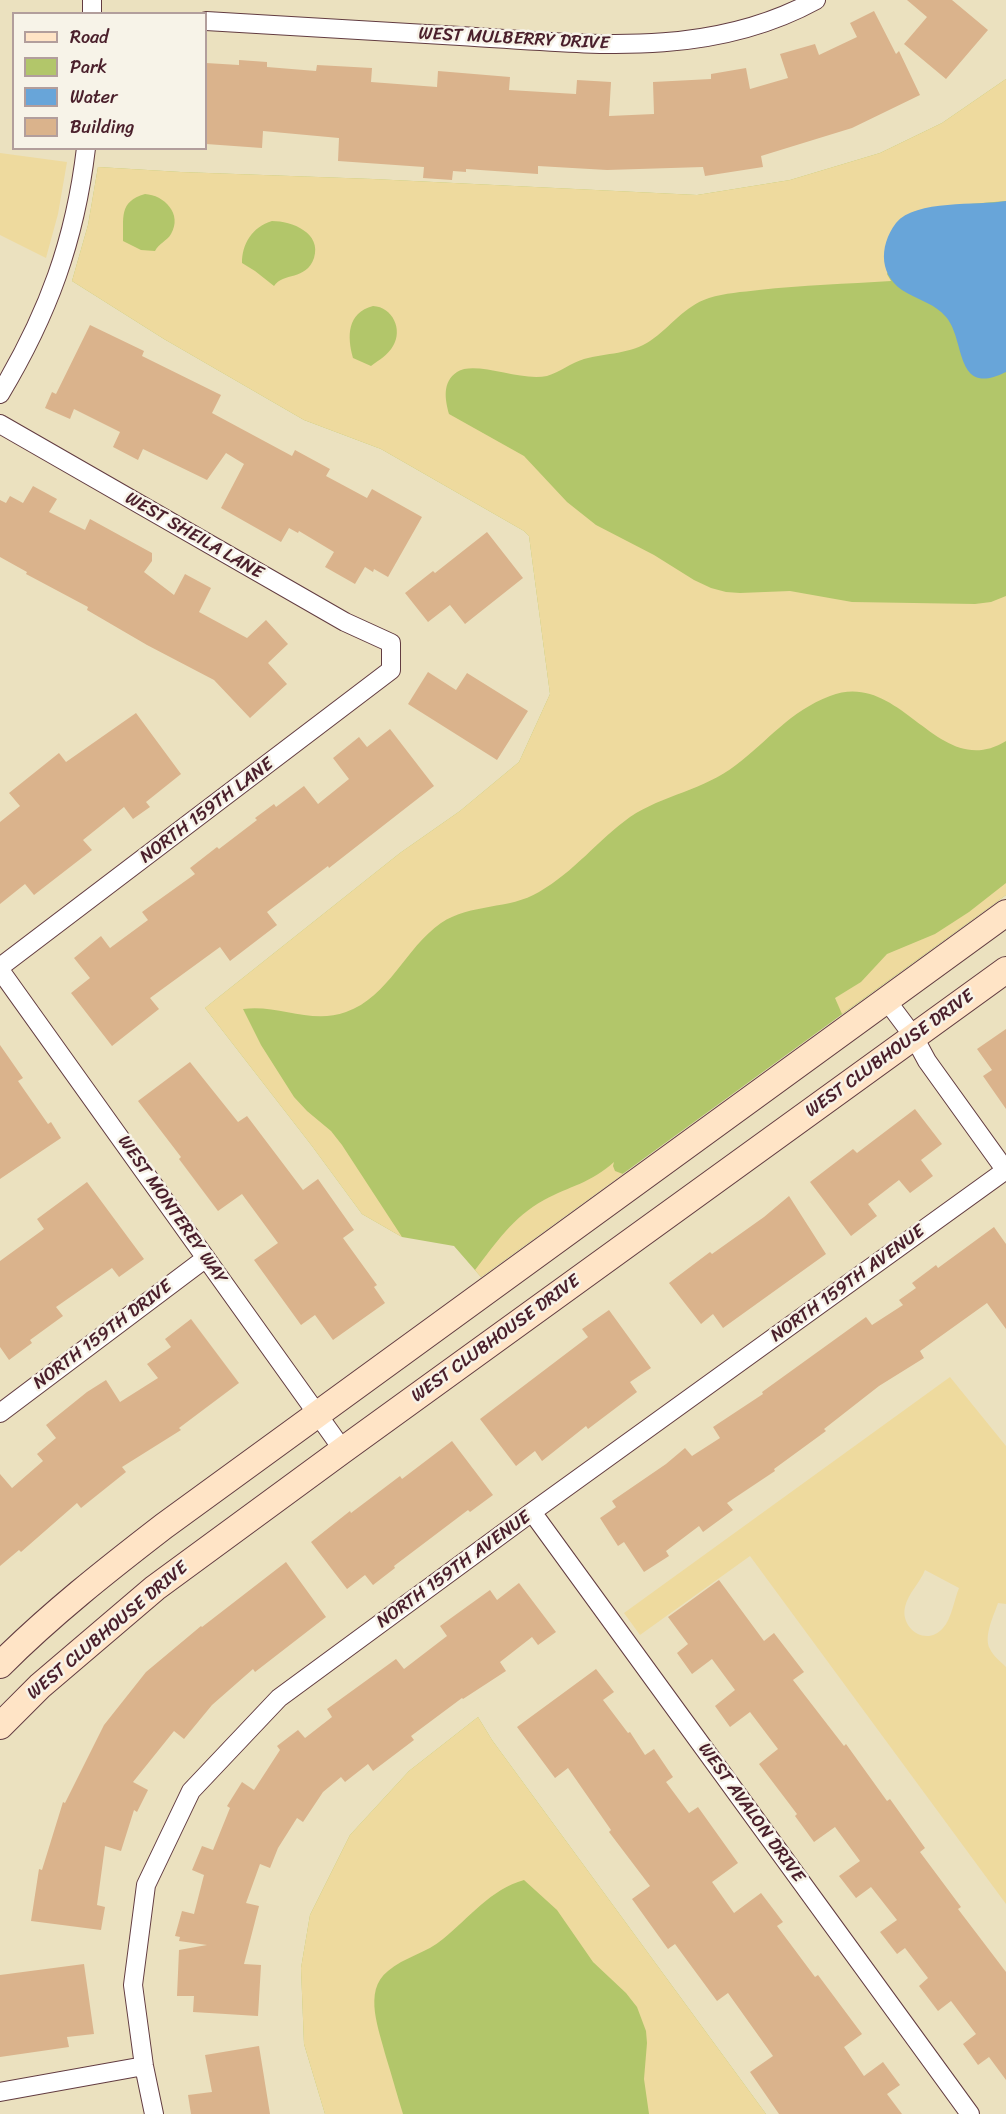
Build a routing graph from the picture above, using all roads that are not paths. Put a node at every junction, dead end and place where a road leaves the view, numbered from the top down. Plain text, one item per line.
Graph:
1 (816, 0) edge
2 (207, 21) edge
3 (86, 150) edge
4 (0, 394) edge
5 (0, 424) edge
6 (391, 643) joint
7 (1006, 913) edge
8 (0, 969) edge
9 (1006, 970) edge
10 (887, 1000) junction
11 (914, 1037) junction
12 (1006, 1170) edge
13 (206, 1258) junction
14 (0, 1413) edge
15 (318, 1415) junction
16 (343, 1450) junction
17 (532, 1512) junction
18 (0, 1665) edge
19 (0, 1726) edge
20 (144, 2066) junction
21 (0, 2092) edge
22 (154, 2114) edge
23 (970, 2114) edge

1 - 2 street, WEST MULBERRY DRIVE
3 - 4 street
5 - 6 street, WEST SHEILA LANE
6 - 8 street, NORTH 159TH LANE
7 - 10 street
8 - 13 street, WEST MONTEREY WAY
9 - 11 street, WEST CLUBHOUSE DRIVE
10 - 11 street
10 - 15 street
11 - 12 street
11 - 16 street, WEST CLUBHOUSE DRIVE
12 - 17 street, NORTH 159TH AVENUE
13 - 14 street, NORTH 159TH DRIVE
13 - 15 street, WEST MONTEREY WAY
15 - 16 street, WEST MONTEREY WAY
15 - 18 street
16 - 19 street, WEST CLUBHOUSE DRIVE
17 - 20 street, NORTH 159TH AVENUE
17 - 23 street, WEST AVALON DRIVE
20 - 21 street
20 - 22 street, NORTH 159TH AVENUE

